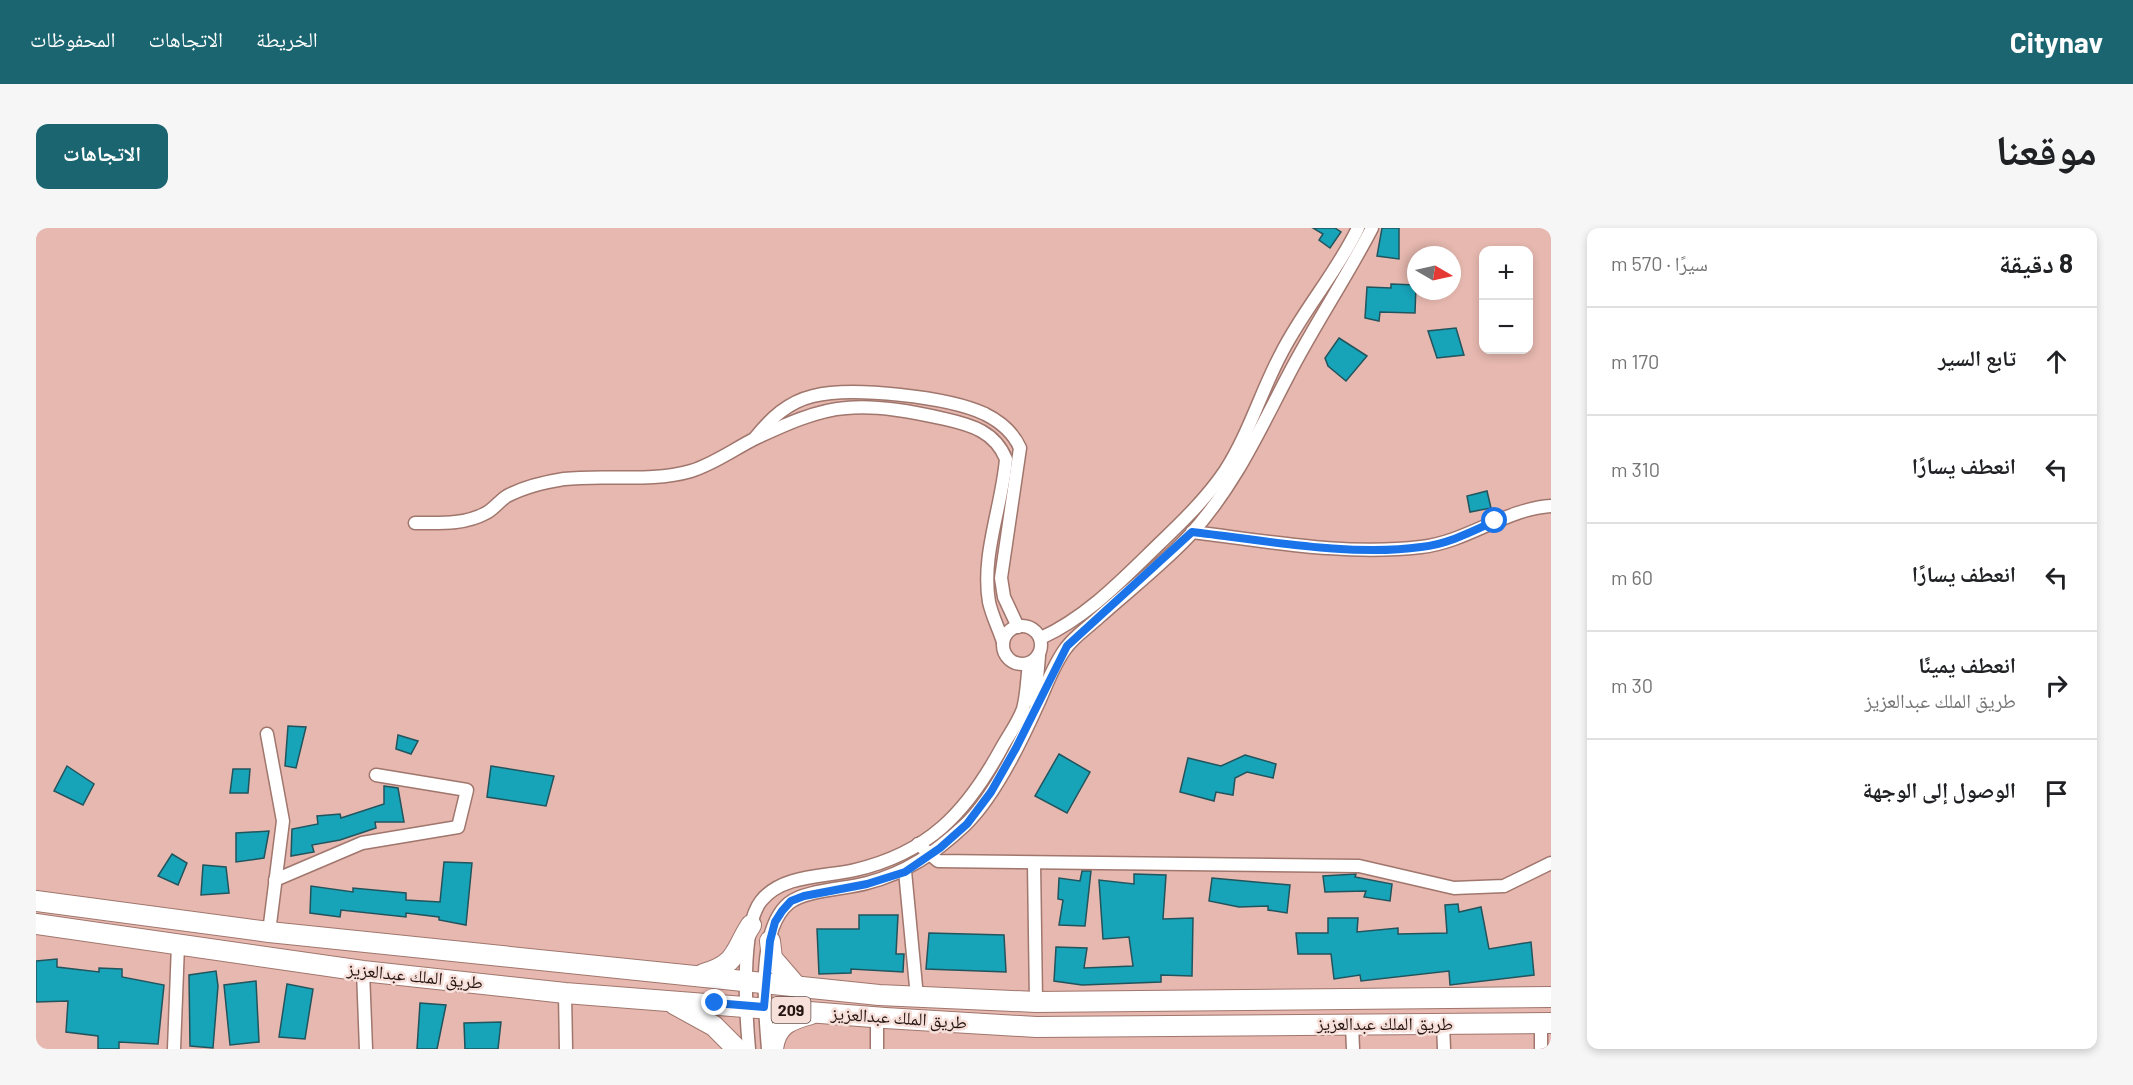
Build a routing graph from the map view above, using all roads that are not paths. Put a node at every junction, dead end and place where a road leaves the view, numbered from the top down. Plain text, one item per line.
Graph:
1 (1358, 228) edge
2 (1372, 228) edge
3 (755, 439) junction
4 (1551, 506) edge
5 (415, 523) dead end
6 (1192, 532) junction
7 (1018, 627) junction
8 (1041, 638) junction
9 (1003, 642) junction
10 (1034, 660) junction
11 (1034, 712) junction
12 (267, 734) dead end
13 (376, 775) dead end
14 (918, 844) junction
15 (930, 855) junction
16 (1034, 863) junction
17 (1551, 863) edge
18 (905, 872) junction
19 (275, 880) junction
20 (36, 901) edge
21 (36, 924) edge
22 (751, 926) junction
23 (269, 932) junction
24 (770, 941) junction
25 (178, 945) junction
26 (363, 971) junction
27 (700, 975) junction
28 (756, 981) junction
29 (797, 987) junction
30 (565, 993) junction
31 (917, 997) junction
32 (1551, 997) edge
33 (666, 1000) junction
34 (1036, 1002) junction
35 (755, 1006) junction
36 (818, 1012) junction
37 (877, 1017) junction
38 (1546, 1023) edge
39 (1443, 1024) junction
40 (1352, 1025) junction
41 (174, 1049) edge
42 (366, 1049) edge
43 (566, 1049) edge
44 (737, 1049) edge
45 (749, 1049) edge
46 (768, 1049) edge
47 (773, 1049) edge
48 (877, 1049) edge
49 (1353, 1049) edge
50 (1444, 1049) edge
51 (1541, 1049) edge

1 - 8 street
2 - 6 street
3 - 5 street
3 - 7 street
3 - 9 street
4 - 6 street
6 - 11 street
7 - 8 street
7 - 9 street
8 - 10 street
9 - 10 street
10 - 11 street
10 - 14 street
11 - 15 street
12 - 19 street
13 - 19 street
14 - 15 street
14 - 22 street
15 - 16 street
15 - 18 street
16 - 17 street
16 - 34 street
18 - 24 street
18 - 31 street
19 - 23 street
20 - 23 main road, طريق الملك عبدالعزيز / 209
21 - 25 main road, طريق الملك عبدالعزيز / 209
22 - 27 main road
22 - 28 street
23 - 27 main road, طريق الملك عبدالعزيز / 209
24 - 28 street
24 - 29 main road
25 - 26 main road, طريق الملك عبدالعزيز / 209
25 - 41 street
26 - 30 main road, طريق الملك عبدالعزيز / 209
26 - 42 street
27 - 28 main road, طريق الملك عبدالعزيز / 209
28 - 29 main road, طريق الملك عبدالعزيز / 209
28 - 35 street
28 - 35 street
29 - 31 main road, طريق الملك عبدالعزيز / 209
30 - 33 main road, طريق الملك عبدالعزيز / 209
30 - 43 street
31 - 34 main road, طريق الملك عبدالعزيز / 209
32 - 34 main road, طريق الملك عبدالعزيز / 209
33 - 35 main road, طريق الملك عبدالعزيز / 209
33 - 44 main road
35 - 36 main road, طريق الملك عبدالعزيز / 209
35 - 45 street
35 - 46 street
36 - 37 main road, طريق الملك عبدالعزيز / 209
36 - 47 main road
37 - 40 main road, طريق الملك عبدالعزيز / 209
37 - 48 street
38 - 39 main road, طريق الملك عبدالعزيز / 209
38 - 51 street
39 - 40 main road, طريق الملك عبدالعزيز / 209
39 - 50 street
40 - 49 street

